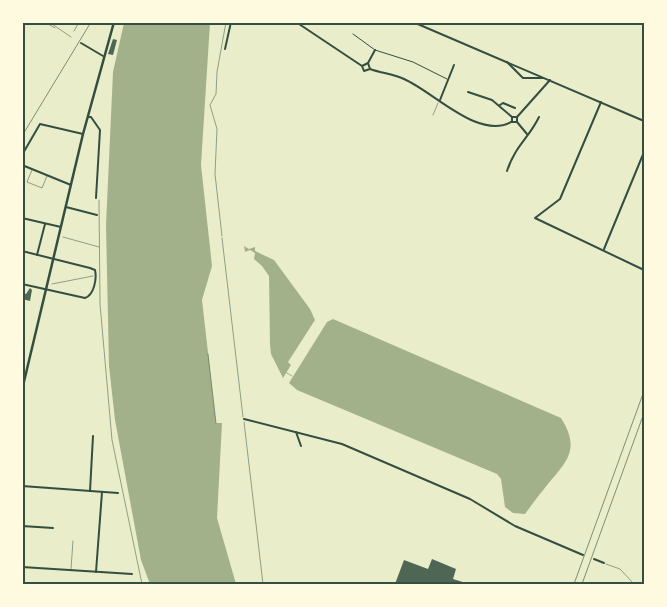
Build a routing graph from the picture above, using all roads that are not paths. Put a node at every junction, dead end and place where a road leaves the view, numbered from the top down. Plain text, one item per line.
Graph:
1 (45, 22) edge
2 (49, 22) edge
3 (79, 22) edge
4 (114, 22) edge
5 (231, 22) edge
6 (296, 22) edge
7 (413, 22) edge
8 (57, 28) junction
9 (74, 31) dead end
10 (353, 34) dead end
11 (71, 37) dead end
12 (81, 43) dead end
13 (225, 49) dead end
14 (375, 50) junction
15 (103, 56) junction
16 (507, 62) junction
17 (368, 63) junction
18 (454, 65) dead end
19 (362, 66) junction
20 (370, 69) junction
21 (543, 78) junction
22 (448, 79) junction
23 (550, 80) junction
24 (468, 92) dead end
25 (439, 100) junction
26 (601, 102) junction
27 (500, 105) junction
28 (515, 108) dead end
29 (433, 115) dead end
30 (88, 117) junction
31 (512, 117) junction
32 (517, 117) junction
33 (539, 117) dead end
34 (644, 121) edge
35 (511, 122) junction
36 (517, 122) junction
37 (83, 134) junction
38 (527, 134) junction
39 (644, 152) edge
40 (22, 155) edge
41 (22, 164) edge
42 (33, 169) junction
43 (507, 171) dead end
44 (47, 175) junction
45 (71, 185) junction
46 (96, 198) road end
47 (66, 207) junction
48 (97, 214) dead end
49 (22, 218) edge
50 (45, 224) junction
51 (61, 228) junction
52 (222, 238) road end
53 (604, 249) junction
54 (22, 251) edge
55 (38, 255) junction
56 (54, 258) junction
57 (644, 270) edge
58 (22, 284) edge
59 (46, 290) junction
60 (23, 388) edge
61 (244, 419) joint
62 (296, 431) junction
63 (93, 436) dead end
64 (301, 446) dead end
65 (22, 486) edge
66 (90, 491) junction
67 (102, 492) junction
68 (118, 493) dead end
69 (22, 526) edge
70 (53, 528) dead end
71 (74, 540) dead end
72 (583, 555) dead end
73 (594, 559) dead end
74 (604, 563) joint
75 (22, 567) edge
76 (71, 571) junction
77 (96, 573) junction
78 (132, 574) dead end
79 (634, 584) edge

1 - 8 lane
2 - 8 lane
3 - 9 lane
4 - 15 main road
5 - 13 street
6 - 19 street
7 - 16 street
8 - 11 lane
10 - 14 street
12 - 15 street
14 - 17 street
14 - 22 street
15 - 30 main road
16 - 21 street
16 - 21 street
17 - 19 street
17 - 20 street
18 - 22 street
19 - 20 street
20 - 25 street
21 - 23 street
22 - 25 street
23 - 26 street
23 - 32 street
24 - 27 street
25 - 29 lane
25 - 35 street
26 - 34 street
26 - 53 street
27 - 28 street
27 - 31 street
30 - 37 main road
30 - 46 street
31 - 32 street
31 - 35 street
32 - 36 street
33 - 38 street
35 - 36 street
36 - 38 street
37 - 40 street
37 - 45 main road
38 - 43 street
39 - 53 street
41 - 42 street
42 - 44 street
42 - 44 lane
44 - 45 street
45 - 47 main road
47 - 48 street
47 - 51 main road
49 - 50 street
50 - 51 street
50 - 55 street
51 - 56 main road
52 - 61 lane
53 - 57 street
54 - 55 street
55 - 56 street
56 - 59 main road
56 - 59 street
58 - 59 street
59 - 60 main road
61 - 62 street
62 - 64 street
62 - 72 street
63 - 66 street
65 - 66 street
66 - 67 street
67 - 68 street
67 - 77 street
69 - 70 street
71 - 76 lane
73 - 74 street
74 - 79 lane
75 - 76 street
76 - 77 street
77 - 78 street

